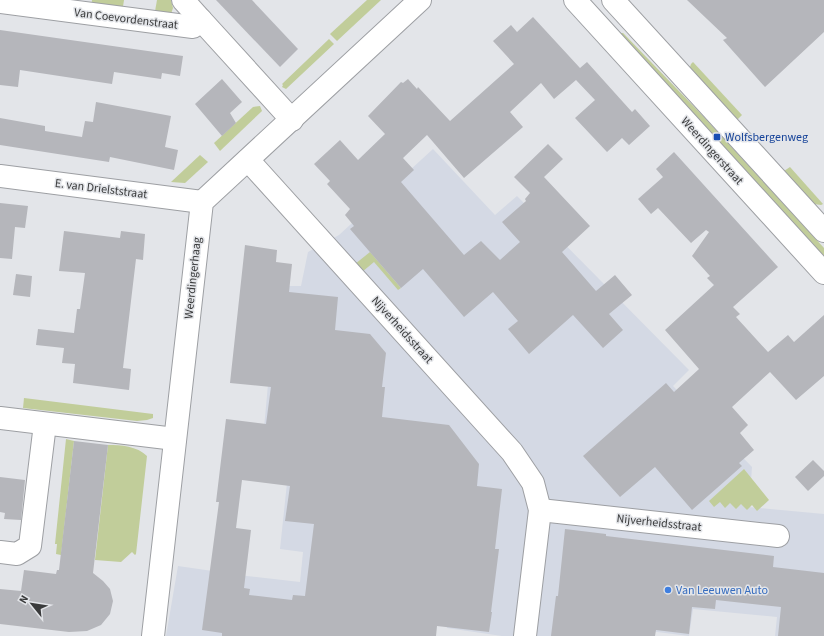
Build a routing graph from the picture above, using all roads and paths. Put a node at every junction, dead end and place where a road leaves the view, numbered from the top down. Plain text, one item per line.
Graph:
1 (183, 0) edge
2 (575, 0) edge
3 (0, 2) edge
4 (411, 3) edge
5 (617, 4) edge
6 (201, 20) junction
7 (600, 28) junction
8 (292, 120) junction
9 (248, 160) junction
10 (0, 176) edge
11 (202, 202) junction
12 (824, 231) edge
13 (824, 273) edge
14 (0, 418) edge
15 (44, 424) junction
16 (175, 439) junction
17 (540, 510) junction
18 (778, 536) dead end
19 (0, 552) edge
20 (153, 636) edge
21 (525, 636) edge

1 - 6 street, Van Coevordenstraat
2 - 7 street, Weerdingerstraat
3 - 6 street, Van Coevordenstraat
4 - 8 street
5 - 7 street
5 - 12 street
6 - 8 street, Van Coevordenstraat
7 - 13 street, Weerdingerstraat
8 - 9 street
9 - 11 street
9 - 17 street, Nijverheidsstraat
10 - 11 street, E. van Drielststraat
11 - 16 street, Weerdingerhaag
14 - 15 street
15 - 16 street
15 - 19 street
16 - 20 street, Weerdingerhaag
17 - 18 street, Nijverheidsstraat
17 - 21 street, Nijverheidsstraat

